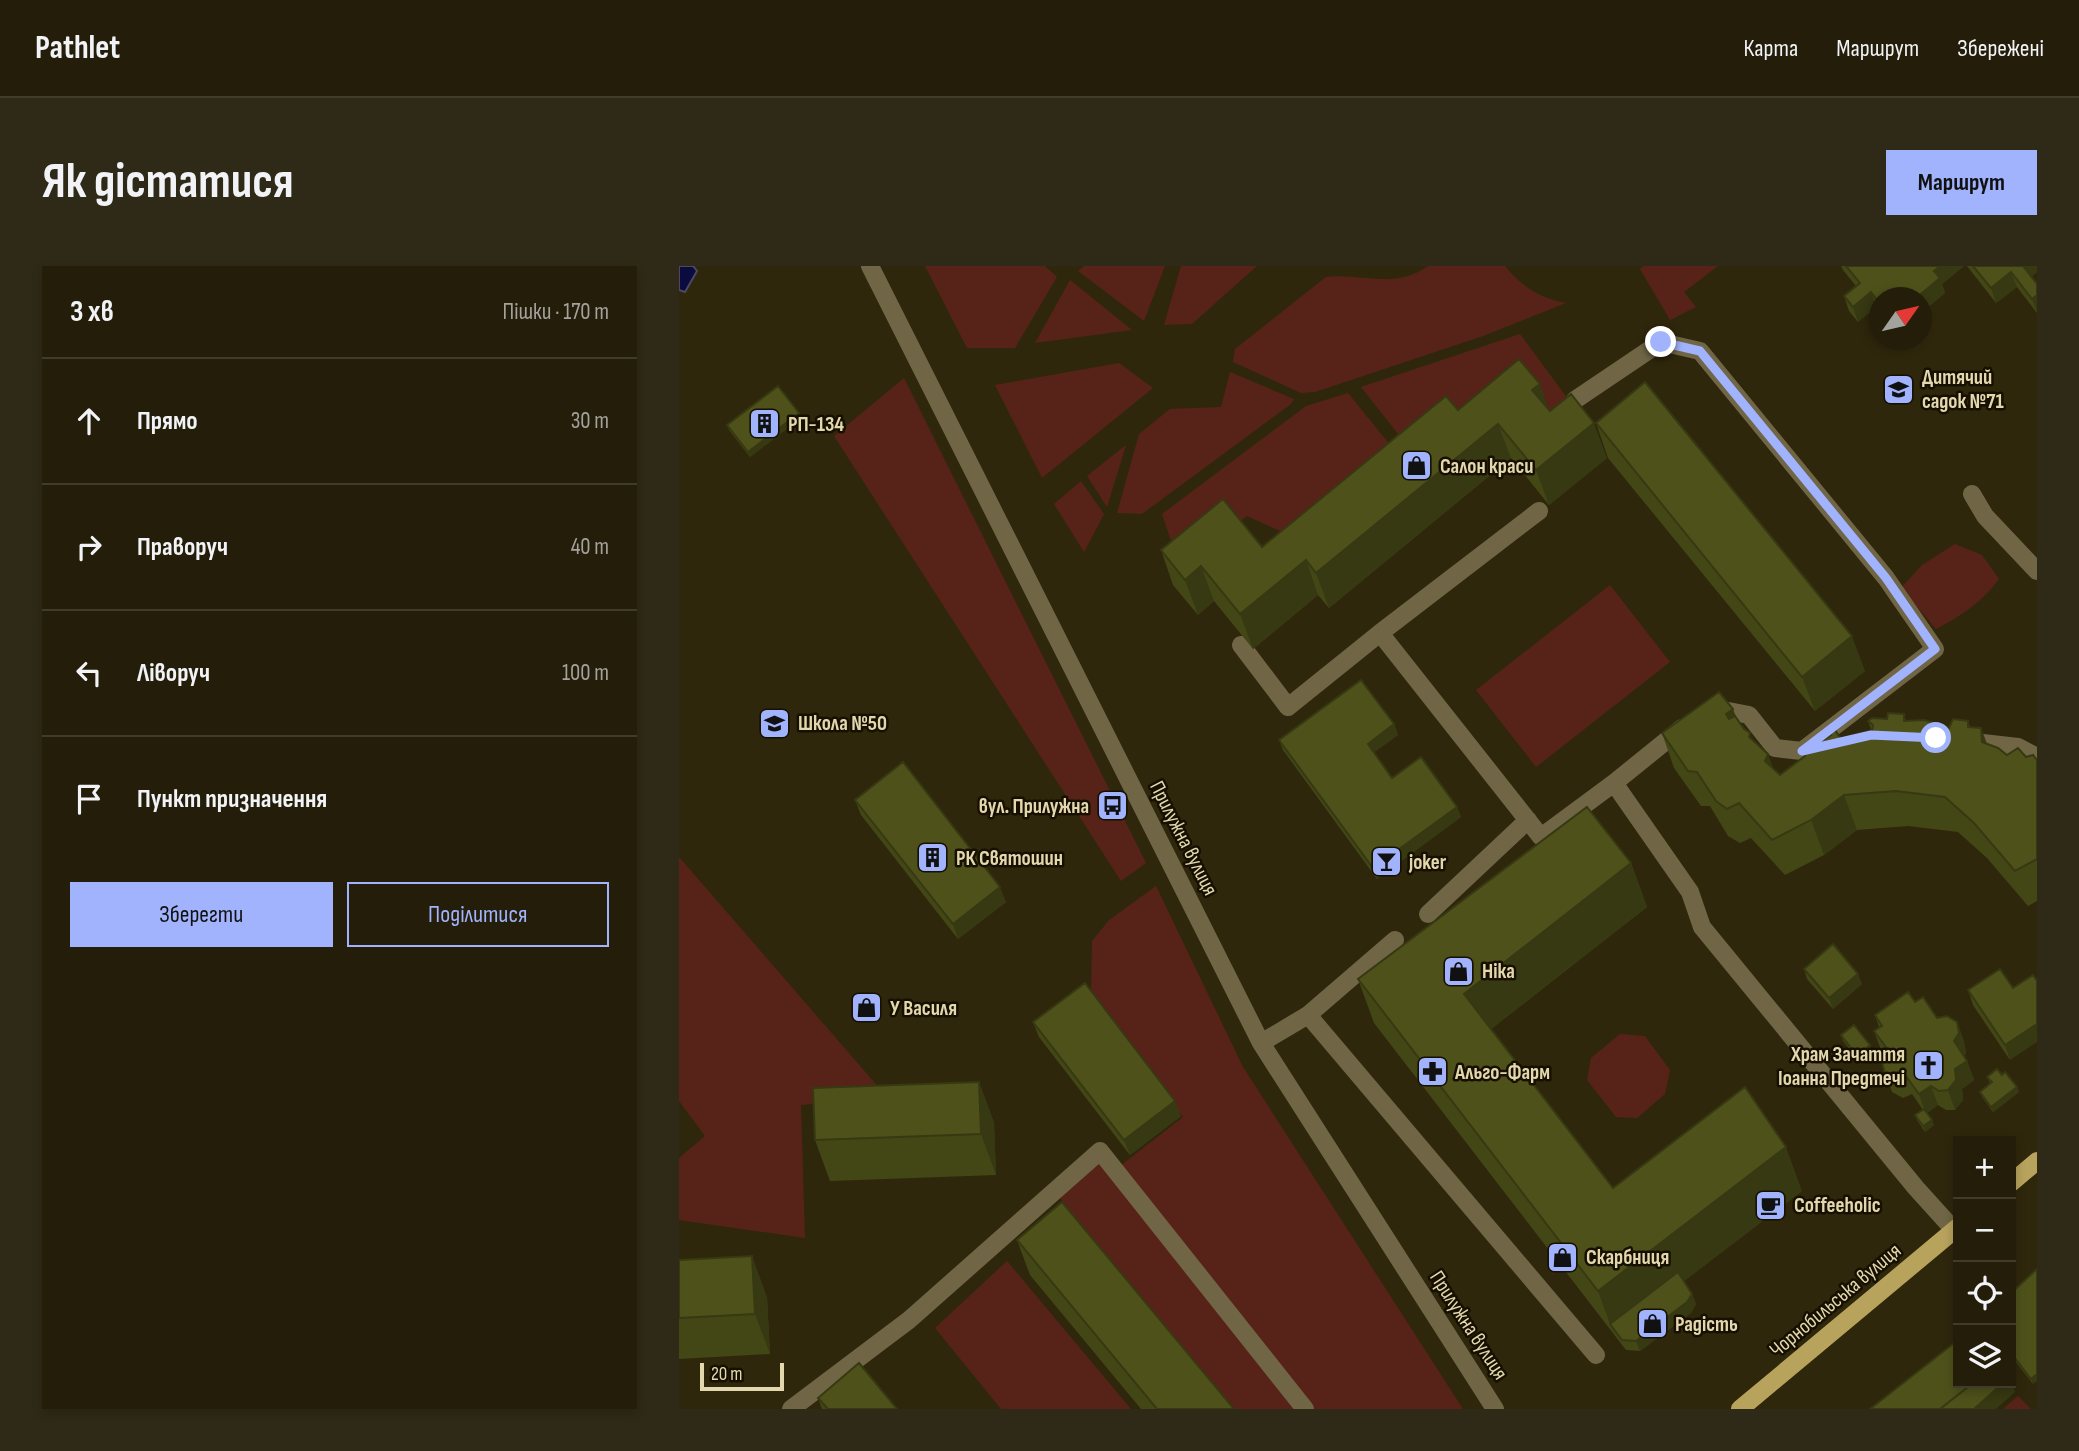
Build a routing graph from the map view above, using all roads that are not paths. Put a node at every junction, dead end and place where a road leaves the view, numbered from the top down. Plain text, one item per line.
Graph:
1 (870, 266) edge
2 (1575, 400) edge
3 (1972, 494) dead end
4 (1539, 511) edge
5 (2037, 572) edge
6 (1380, 633) junction
7 (1241, 645) edge
8 (1848, 740) edge
9 (1948, 740) edge
10 (1802, 751) junction
11 (2037, 757) edge
12 (1613, 783) junction
13 (1528, 820) junction
14 (1428, 914) dead end
15 (1395, 940) dead end
16 (1308, 1015) junction
17 (1261, 1043) junction
18 (2037, 1161) edge
19 (2016, 1179) edge
20 (1953, 1225) edge
21 (1953, 1231) edge
22 (1596, 1355) dead end
23 (791, 1409) edge
24 (1305, 1409) edge
25 (1495, 1409) edge
26 (1740, 1409) edge

1 - 17 street, Прилужна вулиця
2 - 10 street
3 - 5 street
4 - 6 street
6 - 7 street
6 - 13 street
8 - 10 street
9 - 11 street
10 - 12 street
12 - 13 street
12 - 20 street
13 - 14 street
15 - 16 street
16 - 17 street
16 - 22 street
17 - 25 street, Прилужна вулиця
18 - 19 main road
21 - 26 main road, Чорнобильська вулиця
23 - 24 street

